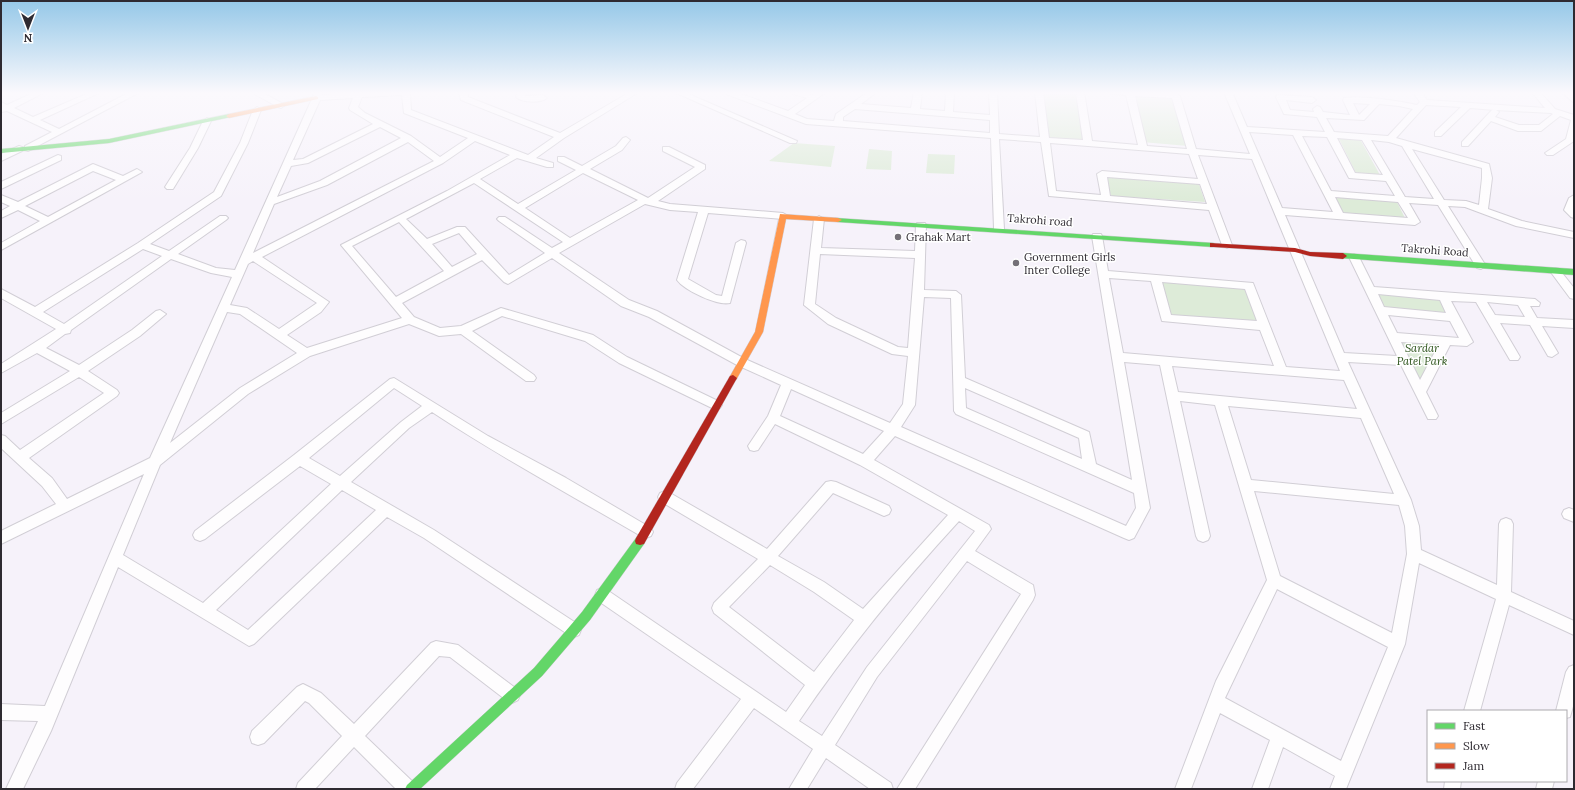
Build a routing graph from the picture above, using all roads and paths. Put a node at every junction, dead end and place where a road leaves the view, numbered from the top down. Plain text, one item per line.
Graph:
1 (52, 129) edge
2 (65, 129) edge
3 (168, 129) edge
4 (203, 129) edge
5 (249, 129) edge
6 (302, 129) edge
7 (370, 129) edge
8 (390, 129) edge
9 (452, 129) edge
10 (543, 129) edge
11 (573, 129) edge
12 (765, 129) edge
13 (915, 129) edge
14 (995, 129) edge
15 (1045, 129) edge
16 (1086, 129) edge
17 (1139, 129) edge
18 (1186, 129) edge
19 (1244, 129) joint
20 (1327, 129) edge
21 (1399, 129) edge
22 (1443, 129) edge
23 (1480, 129) edge
24 (1572, 129) edge
25 (59, 132) junction
26 (1296, 132) junction
27 (1438, 134) dead end
28 (995, 135) junction
29 (1330, 135) junction
30 (561, 136) junction
31 (1365, 137) junction
32 (408, 138) junction
33 (475, 138) junction
34 (1046, 139) junction
35 (1390, 139) junction
36 (626, 140) dead end
37 (793, 141) dead end
38 (1088, 143) junction
39 (1405, 144) junction
40 (1465, 144) dead end
41 (1143, 147) junction
42 (24, 149) junction
43 (666, 149) dead end
44 (1, 151) edge
45 (1192, 151) junction
46 (1550, 153) dead end
47 (517, 154) junction
48 (1256, 157) junction
49 (1, 158) edge
50 (58, 158) dead end
51 (529, 159) junction
52 (561, 159) dead end
53 (440, 161) junction
54 (287, 164) junction
55 (550, 165) dead end
56 (583, 170) junction
57 (137, 172) dead end
58 (1389, 178) junction
59 (123, 180) junction
60 (474, 180) junction
61 (1204, 182) junction
62 (1, 186) edge
63 (170, 187) dead end
64 (1327, 194) junction
65 (1, 198) edge
66 (1106, 198) junction
67 (1574, 198) edge
68 (1402, 199) junction
69 (647, 201) junction
70 (270, 202) junction
71 (1441, 202) junction
72 (18, 206) junction
73 (1213, 207) junction
74 (518, 208) junction
75 (704, 210) junction
76 (1278, 211) junction
77 (1483, 211) junction
78 (1, 215) edge
79 (1339, 215) junction
80 (1574, 215) edge
81 (783, 216) junction
82 (223, 218) dead end
83 (400, 218) junction
84 (502, 219) dead end
85 (818, 219) junction
86 (48, 221) junction
87 (921, 225) junction
88 (999, 229) junction
89 (1574, 235) edge
90 (1097, 236) junction
91 (570, 242) junction
92 (425, 243) junction
93 (740, 243) dead end
94 (142, 245) junction
95 (1228, 245) junction
96 (1, 246) edge
97 (1295, 250) junction
98 (815, 251) junction
99 (551, 254) junction
100 (172, 255) junction
101 (483, 255) junction
102 (920, 255) junction
103 (1354, 257) junction
104 (249, 259) junction
105 (1479, 263) junction
106 (1574, 266) edge
107 (1555, 271) junction
108 (452, 272) junction
109 (1574, 272) edge
110 (238, 274) junction
111 (1103, 274) junction
112 (1156, 278) junction
113 (1370, 290) junction
114 (919, 292) junction
115 (1, 293) edge
116 (1574, 295) edge
117 (1444, 296) junction
118 (1479, 298) junction
119 (395, 302) junction
120 (1522, 302) junction
121 (1535, 303) dead end
122 (223, 308) junction
123 (1381, 311) junction
124 (35, 312) junction
125 (160, 314) dead end
126 (1454, 317) junction
127 (1491, 319) junction
128 (410, 320) junction
129 (1534, 322) junction
130 (1574, 324) edge
131 (1265, 326) junction
132 (66, 330) junction
133 (463, 330) junction
134 (280, 334) junction
135 (1393, 337) junction
136 (1446, 341) junction
137 (37, 348) junction
138 (306, 353) junction
139 (914, 353) junction
140 (1552, 353) dead end
141 (1117, 357) junction
142 (1340, 357) junction
143 (1514, 357) dead end
144 (1165, 361) junction
145 (1404, 361) junction
146 (741, 362) junction
147 (1, 369) edge
148 (1282, 371) junction
149 (79, 372) junction
150 (1348, 376) junction
151 (530, 378) dead end
152 (960, 381) junction
153 (788, 382) junction
154 (1420, 393) junction
155 (1173, 396) junction
156 (1220, 401) junction
157 (716, 405) junction
158 (432, 406) junction
159 (1365, 414) junction
160 (1432, 416) dead end
161 (773, 418) junction
162 (1, 419) edge
163 (893, 429) junction
164 (1, 440) edge
165 (754, 446) dead end
166 (20, 457) junction
167 (299, 459) junction
168 (865, 461) junction
169 (155, 462) junction
170 (1090, 469) junction
171 (341, 483) junction
172 (1246, 485) junction
173 (1139, 489) junction
174 (665, 497) junction
175 (1404, 500) junction
176 (65, 506) junction
177 (386, 509) junction
178 (884, 510) dead end
179 (958, 514) junction
180 (1506, 524) dead end
181 (646, 532) junction
182 (200, 535) dead end
183 (1203, 536) dead end
184 (1, 538) edge
185 (964, 553) junction
186 (1414, 554) junction
187 (115, 558) junction
188 (768, 558) junction
189 (1274, 580) junction
190 (602, 595) junction
191 (1504, 596) junction
192 (205, 611) junction
193 (863, 618) junction
194 (1574, 628) edge
195 (574, 630) junction
196 (1397, 644) junction
197 (1574, 672) edge
198 (814, 682) junction
199 (512, 695) junction
200 (752, 698) junction
201 (1216, 702) junction
202 (1472, 710) edge
203 (1564, 710) edge
204 (1, 712) edge
205 (49, 714) junction
206 (788, 723) junction
207 (353, 735) junction
208 (1279, 736) junction
209 (258, 737) dead end
210 (823, 747) junction
211 (1345, 772) junction
212 (14, 789) edge
213 (304, 789) edge
214 (408, 789) edge
215 (411, 789) edge
216 (683, 789) edge
217 (797, 789) edge
218 (885, 789) edge
219 (905, 789) edge
220 (1183, 789) edge
221 (1260, 789) edge
222 (1338, 789) edge

1 - 25 street
2 - 25 street
3 - 42 street
4 - 63 street
5 - 94 street
6 - 54 street
7 - 54 street
8 - 32 street
9 - 33 street
10 - 30 street
11 - 30 street
12 - 37 street
13 - 28 street
14 - 28 street
15 - 34 street
16 - 38 street
17 - 41 street
18 - 45 street
19 - 26 street
19 - 48 street
20 - 29 street
21 - 35 street
22 - 27 street
23 - 40 street
24 - 46 street
25 - 42 street
26 - 29 street
26 - 64 street
28 - 34 street
28 - 88 street
29 - 31 street
29 - 58 street
30 - 51 street
31 - 35 street
31 - 58 street
32 - 53 street
32 - 70 street
33 - 47 street
33 - 53 street
34 - 38 street
34 - 66 street
35 - 39 street
36 - 56 street
38 - 41 street
39 - 71 street
39 - 77 street
41 - 45 street
42 - 44 street
42 - 49 street
43 - 69 street
45 - 48 street
45 - 61 street
47 - 51 street
47 - 60 street
48 - 76 street
50 - 62 street
51 - 55 street
52 - 56 street
53 - 104 street
54 - 70 street
56 - 69 street
56 - 74 street
57 - 59 street
58 - 68 street
59 - 72 street
59 - 86 street
60 - 74 street
60 - 83 street
61 - 66 street
61 - 73 street
64 - 68 street
64 - 79 street
65 - 72 street
66 - 73 street
67 - 80 street
68 - 71 street
68 - 79 street
69 - 75 street
69 - 91 street
70 - 104 street
71 - 77 street
71 - 105 street
72 - 78 street
72 - 86 street
73 - 95 street
74 - 91 street
75 - 81 street
75 - 93 street
76 - 79 street
76 - 97 street
77 - 89 street
81 - 85 street, Takrohi road
81 - 146 street
82 - 100 street
83 - 92 street
83 - 119 street
84 - 99 street
85 - 87 street, Takrohi road
85 - 98 street
86 - 96 street
87 - 88 street, Takrohi road
87 - 102 street
88 - 90 street, Takrohi road
90 - 95 street, Takrohi road
90 - 111 street
91 - 99 street
92 - 101 street
92 - 108 street
94 - 100 street
94 - 124 street
95 - 97 street, Takrohi road
97 - 103 street, Takrohi Road
97 - 105 street
97 - 142 street
98 - 102 street
98 - 139 street
99 - 101 street
99 - 146 street
100 - 110 street
100 - 132 street
101 - 108 street
102 - 114 street
103 - 105 street, Takrohi Road
103 - 113 street
104 - 110 street
104 - 134 street
105 - 106 street
105 - 107 street, Takrohi Road
107 - 109 street, Takrohi Road
107 - 116 street
108 - 119 street
110 - 122 street
111 - 112 street
111 - 141 street
112 - 131 street
112 - 131 street
113 - 117 street
113 - 123 street
114 - 139 street
114 - 152 street
115 - 124 street
117 - 118 street
117 - 126 street
118 - 120 street
118 - 127 street
119 - 128 street
120 - 121 street
120 - 129 street
122 - 134 street
122 - 169 street
123 - 126 street
123 - 135 street
124 - 132 street
125 - 149 street
126 - 136 street
127 - 129 street
127 - 143 street
128 - 133 street
128 - 138 street
129 - 130 street
129 - 140 street
131 - 148 street
132 - 137 street
133 - 151 street
133 - 157 street
134 - 138 street
135 - 136 street
135 - 145 street
136 - 154 street
137 - 147 street
137 - 149 street
138 - 169 street
139 - 163 street
141 - 144 street
141 - 173 street
142 - 145 street
142 - 150 street
144 - 148 street
144 - 155 street
145 - 154 street
146 - 153 street
146 - 157 street
148 - 150 street
149 - 162 street
149 - 166 street
150 - 159 street
152 - 170 street
152 - 170 street
153 - 161 street
153 - 163 street
154 - 160 street
155 - 156 street
155 - 183 street
156 - 159 street
156 - 172 street
157 - 174 street
158 - 167 street
158 - 171 street
158 - 181 street
159 - 175 street
161 - 165 street
161 - 168 street
163 - 168 street
163 - 173 street
164 - 166 street
166 - 176 street
167 - 171 street
167 - 182 street
168 - 179 street
169 - 176 street
169 - 187 street
170 - 173 street
171 - 177 street
171 - 192 street
172 - 175 street
172 - 189 street
174 - 181 street
174 - 188 street
175 - 186 street
176 - 184 street
177 - 192 street
177 - 195 street
178 - 188 street
179 - 185 street
179 - 193 street
180 - 191 street
181 - 190 street
185 - 210 street
185 - 219 street
186 - 191 street
186 - 196 street
187 - 192 street
187 - 205 street
188 - 193 street
188 - 198 street
189 - 196 street
189 - 201 street
190 - 195 street
190 - 200 street
191 - 194 street
191 - 202 street
193 - 198 street
195 - 199 street
196 - 211 street
197 - 203 street
198 - 206 street
199 - 207 street
199 - 215 street
200 - 206 street
200 - 216 street
201 - 208 street
201 - 220 street
204 - 205 street
205 - 212 street
206 - 210 street
207 - 209 street
207 - 213 street
207 - 214 street
208 - 211 street
208 - 221 street
210 - 217 street
210 - 218 street
211 - 222 street

